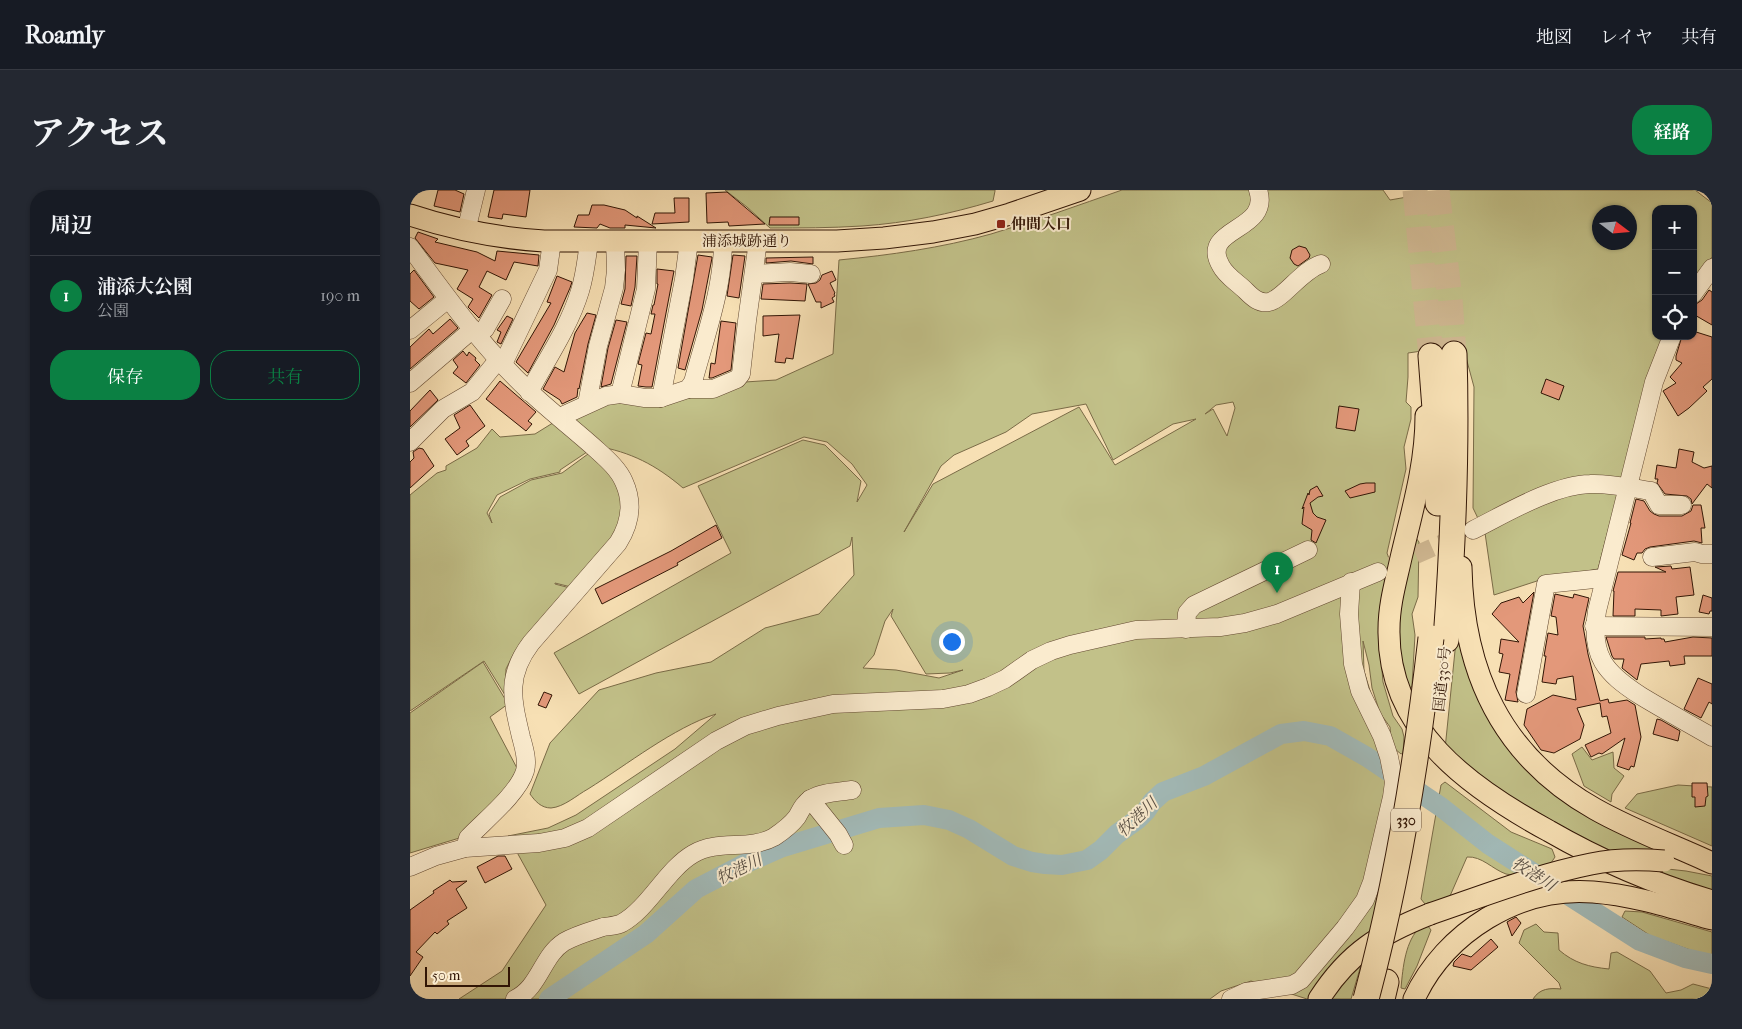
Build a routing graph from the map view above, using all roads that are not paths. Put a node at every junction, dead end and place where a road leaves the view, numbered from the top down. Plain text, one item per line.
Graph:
1 (476, 190) edge
2 (1080, 190) edge
3 (1258, 190) edge
4 (410, 215) edge
5 (466, 232) junction
6 (552, 241) junction
7 (589, 241) junction
8 (615, 241) junction
9 (648, 241) junction
10 (688, 241) junction
11 (758, 241) junction
12 (723, 242) junction
13 (411, 249) edge
14 (1321, 264) dead end
15 (1712, 268) edge
16 (754, 274) junction
17 (811, 274) dead end
18 (1697, 289) edge
19 (448, 298) junction
20 (502, 299) dead end
21 (410, 330) edge
22 (476, 332) junction
23 (1670, 340) edge
24 (1443, 355) junction
25 (500, 362) junction
26 (410, 383) edge
27 (688, 389) junction
28 (529, 392) junction
29 (620, 394) junction
30 (661, 398) junction
31 (587, 404) junction
32 (560, 417) junction
33 (410, 442) edge
34 (1627, 488) junction
35 (1682, 505) dead end
36 (1454, 512) junction
37 (1473, 530) tunnel mouth
38 (1308, 550) dead end
39 (1712, 554) edge
40 (1652, 557) dead end
41 (1378, 572) tunnel mouth
42 (1604, 578) junction
43 (1351, 582) junction
44 (1594, 626) junction
45 (1712, 627) edge
46 (1186, 628) junction
47 (1438, 639) junction
48 (1526, 694) dead end
49 (1712, 736) edge
50 (852, 790) dead end
51 (812, 802) junction
52 (841, 840) dead end
53 (464, 848) junction
54 (1712, 863) edge
55 (411, 868) edge
56 (1712, 868) edge
57 (1712, 901) edge
58 (1712, 919) edge
59 (1385, 993) edge
60 (1322, 995) edge
61 (515, 999) edge
62 (1231, 999) edge
63 (1366, 999) edge
64 (1414, 999) edge

1 - 5 street
2 - 11 main road, 浦添城跡通り
3 - 14 street
4 - 5 main road, 浦添城跡通り
5 - 6 main road, 浦添城跡通り
6 - 7 main road, 浦添城跡通り
6 - 25 street
7 - 8 main road, 浦添城跡通り
7 - 28 street
8 - 9 main road, 浦添城跡通り
8 - 31 street
9 - 10 main road, 浦添城跡通り
9 - 29 street
10 - 12 main road, 浦添城跡通り
10 - 30 street
11 - 12 main road, 浦添城跡通り
11 - 16 street
12 - 27 street
13 - 19 street
15 - 18 street
16 - 17 street
16 - 27 street
19 - 21 street
19 - 22 street
20 - 22 street
22 - 25 street
22 - 26 street
23 - 34 street
24 - 36 highway, 国道330号 / 330
24 - 47 highway, 国道330号 / 330
24 - 57 main road
25 - 28 street
25 - 33 street
27 - 30 street
28 - 32 street
29 - 30 street
29 - 31 street
31 - 32 street
32 - 53 street
34 - 35 street
34 - 37 street
34 - 42 street
36 - 47 highway, 国道330号 / 330
36 - 54 main road
38 - 46 street
39 - 40 street
41 - 43 street
42 - 44 street
42 - 48 street
43 - 46 street
43 - 62 street
44 - 45 street
44 - 49 street
46 - 53 street
47 - 59 highway, 国道330号 / 330
47 - 63 highway, 国道330号 / 330, bridge
50 - 51 street
51 - 52 street
51 - 61 street
53 - 55 street
56 - 60 main road, bridge
58 - 64 main road

